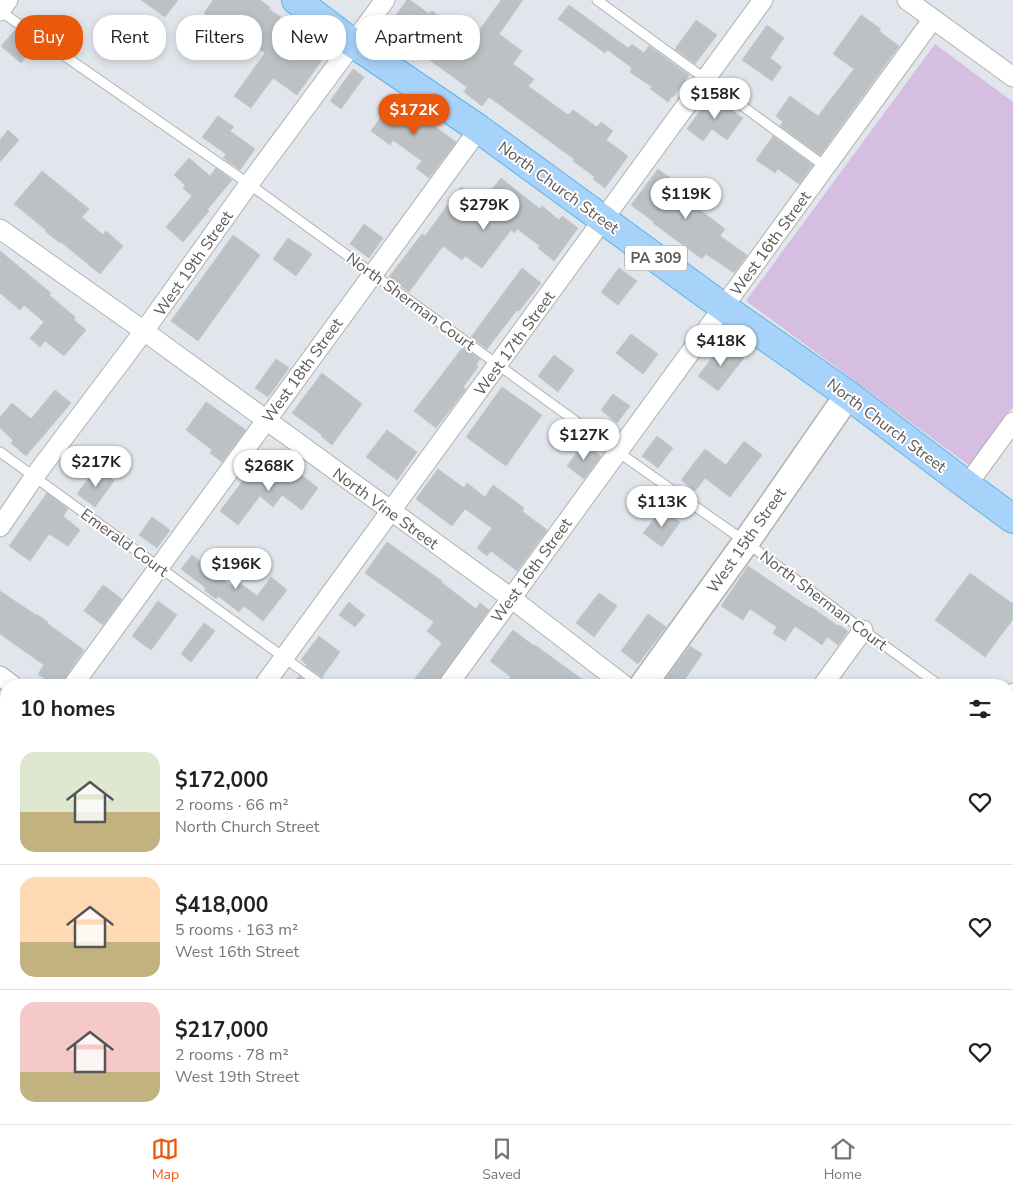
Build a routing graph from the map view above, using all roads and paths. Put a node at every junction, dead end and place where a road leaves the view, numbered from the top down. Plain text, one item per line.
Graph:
1 (8, 0) edge
2 (296, 0) edge
3 (385, 0) edge
4 (597, 0) edge
5 (763, 0) edge
6 (907, 0) edge
7 (0, 11) edge
8 (933, 19) junction
9 (354, 44) junction
10 (1013, 78) edge
11 (705, 80) junction
12 (478, 129) junction
13 (826, 167) junction
14 (249, 184) junction
15 (603, 220) junction
16 (0, 229) edge
17 (373, 274) junction
18 (723, 307) junction
19 (144, 331) junction
20 (498, 364) junction
21 (848, 395) junction
22 (266, 420) junction
23 (1013, 422) edge
24 (0, 452) edge
25 (618, 452) junction
26 (34, 477) junction
27 (967, 485) junction
28 (391, 511) junction
29 (1013, 519) edge
30 (0, 527) edge
31 (746, 542) junction
32 (159, 567) junction
33 (511, 598) junction
34 (864, 630) junction
35 (284, 657) junction
36 (77, 679) edge
37 (268, 679) edge
38 (314, 679) edge
39 (452, 679) edge
40 (616, 679) edge
41 (647, 679) edge
42 (827, 679) edge
43 (931, 679) edge

1 - 7 street
2 - 9 main road, North Church Street / PA 309
3 - 9 street, West 19th Street
4 - 11 lane
5 - 11 street, West 17th Street
6 - 8 street
7 - 14 lane, North Sherman Court
8 - 10 street
8 - 13 street, West 16th Street
9 - 12 main road, North Church Street / PA 309
9 - 14 street, West 19th Street
11 - 13 lane
11 - 15 street, West 17th Street
12 - 15 main road, North Church Street / PA 309
12 - 17 street, West 18th Street
13 - 18 street, West 16th Street
14 - 17 lane, North Sherman Court
14 - 19 street, West 19th Street
15 - 18 main road, North Church Street / PA 309
15 - 20 street, West 17th Street
16 - 19 street, North Vine Street
17 - 20 lane, North Sherman Court
17 - 22 street, West 18th Street
18 - 21 main road, North Church Street / PA 309
18 - 25 street, West 16th Street
19 - 22 street, North Vine Street
19 - 26 street, West 19th Street
20 - 25 lane, North Sherman Court
20 - 28 street, West 17th Street
21 - 27 main road, North Church Street / PA 309
21 - 31 main road, West 15th Street
22 - 28 street, North Vine Street
22 - 32 street, West 18th Street
23 - 27 street
24 - 26 lane, Emerald Court
25 - 31 lane, North Sherman Court
25 - 33 street, West 16th Street
26 - 30 street, West 19th Street
26 - 32 lane, Emerald Court
27 - 29 main road, North Church Street / PA 309
28 - 33 street, North Vine Street
28 - 35 street, West 17th Street
31 - 34 lane, North Sherman Court
31 - 41 main road, West 15th Street
32 - 35 lane, Emerald Court
32 - 36 street, West 18th Street
33 - 39 street, West 16th Street
33 - 40 street, North Vine Street
34 - 42 street
34 - 43 lane, North Sherman Court
35 - 37 street, West 17th Street
35 - 38 lane, Emerald Court

